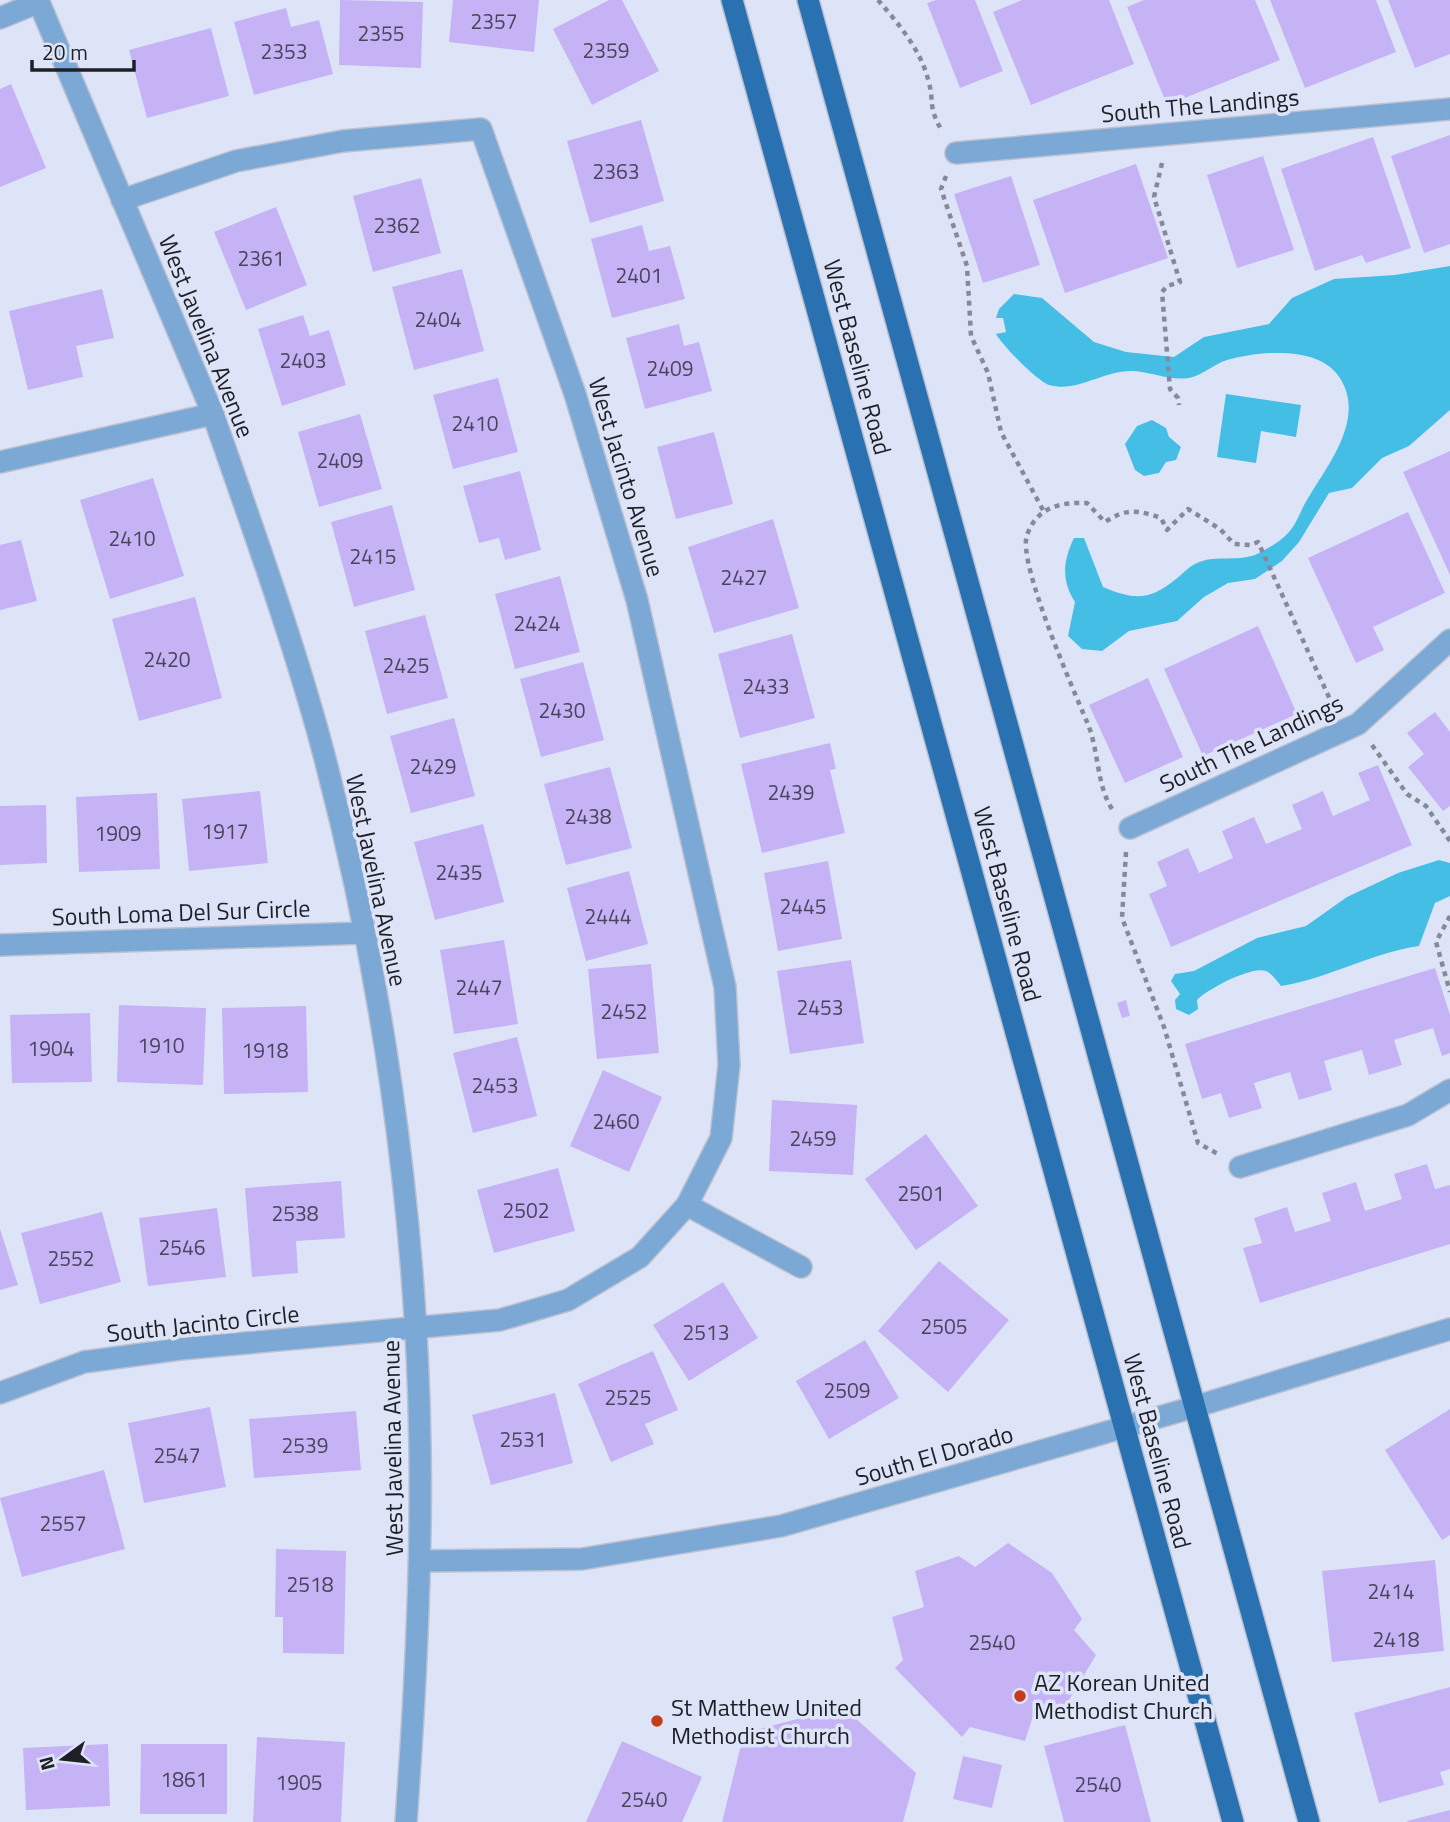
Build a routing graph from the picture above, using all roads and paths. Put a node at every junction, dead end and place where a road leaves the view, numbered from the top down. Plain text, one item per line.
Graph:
1 (732, 0) edge
2 (808, 0) edge
3 (878, 0) edge
4 (38, 1) edge
5 (0, 18) edge
6 (1450, 109) edge
7 (1169, 134) junction
8 (956, 153) junction
9 (122, 200) junction
10 (1178, 405) dead end
11 (213, 414) junction
12 (0, 462) edge
13 (1043, 510) dead end
14 (1105, 522) dead end
15 (1450, 640) edge
16 (1351, 727) junction
17 (1130, 828) dead end
18 (1450, 841) edge
19 (1450, 916) edge
20 (364, 933) junction
21 (0, 945) edge
22 (1450, 992) edge
23 (1450, 1090) edge
24 (1240, 1167) dead end
25 (687, 1205) junction
26 (801, 1267) dead end
27 (416, 1328) junction
28 (1450, 1329) edge
29 (0, 1393) edge
30 (1194, 1407) junction
31 (1125, 1427) junction
32 (420, 1561) junction
33 (406, 1822) edge
34 (1233, 1822) edge
35 (1309, 1822) edge

1 - 31 main road, West Baseline Road
2 - 30 main road, West Baseline Road
3 - 8 path
4 - 5 street
4 - 9 street, West Javelina Avenue
6 - 7 street, South The Landings
7 - 8 street, South The Landings
7 - 10 path
8 - 13 path
9 - 11 street, West Javelina Avenue
9 - 25 street, West Jacinto Avenue
11 - 12 street
11 - 20 street, West Javelina Avenue
14 - 16 path
15 - 16 street, South The Landings
16 - 17 street, South The Landings
16 - 18 path
19 - 22 path
20 - 21 street, South Loma Del Sur Circle
20 - 27 street, West Javelina Avenue
23 - 24 street
25 - 26 street
25 - 27 street, West Jacinto Avenue
27 - 29 street, South Jacinto Circle
27 - 32 street, West Javelina Avenue
28 - 30 street, South El Dorado
30 - 31 street, South El Dorado
30 - 35 main road, West Baseline Road
31 - 32 street, South El Dorado
31 - 34 main road, West Baseline Road
32 - 33 street, West Javelina Avenue

